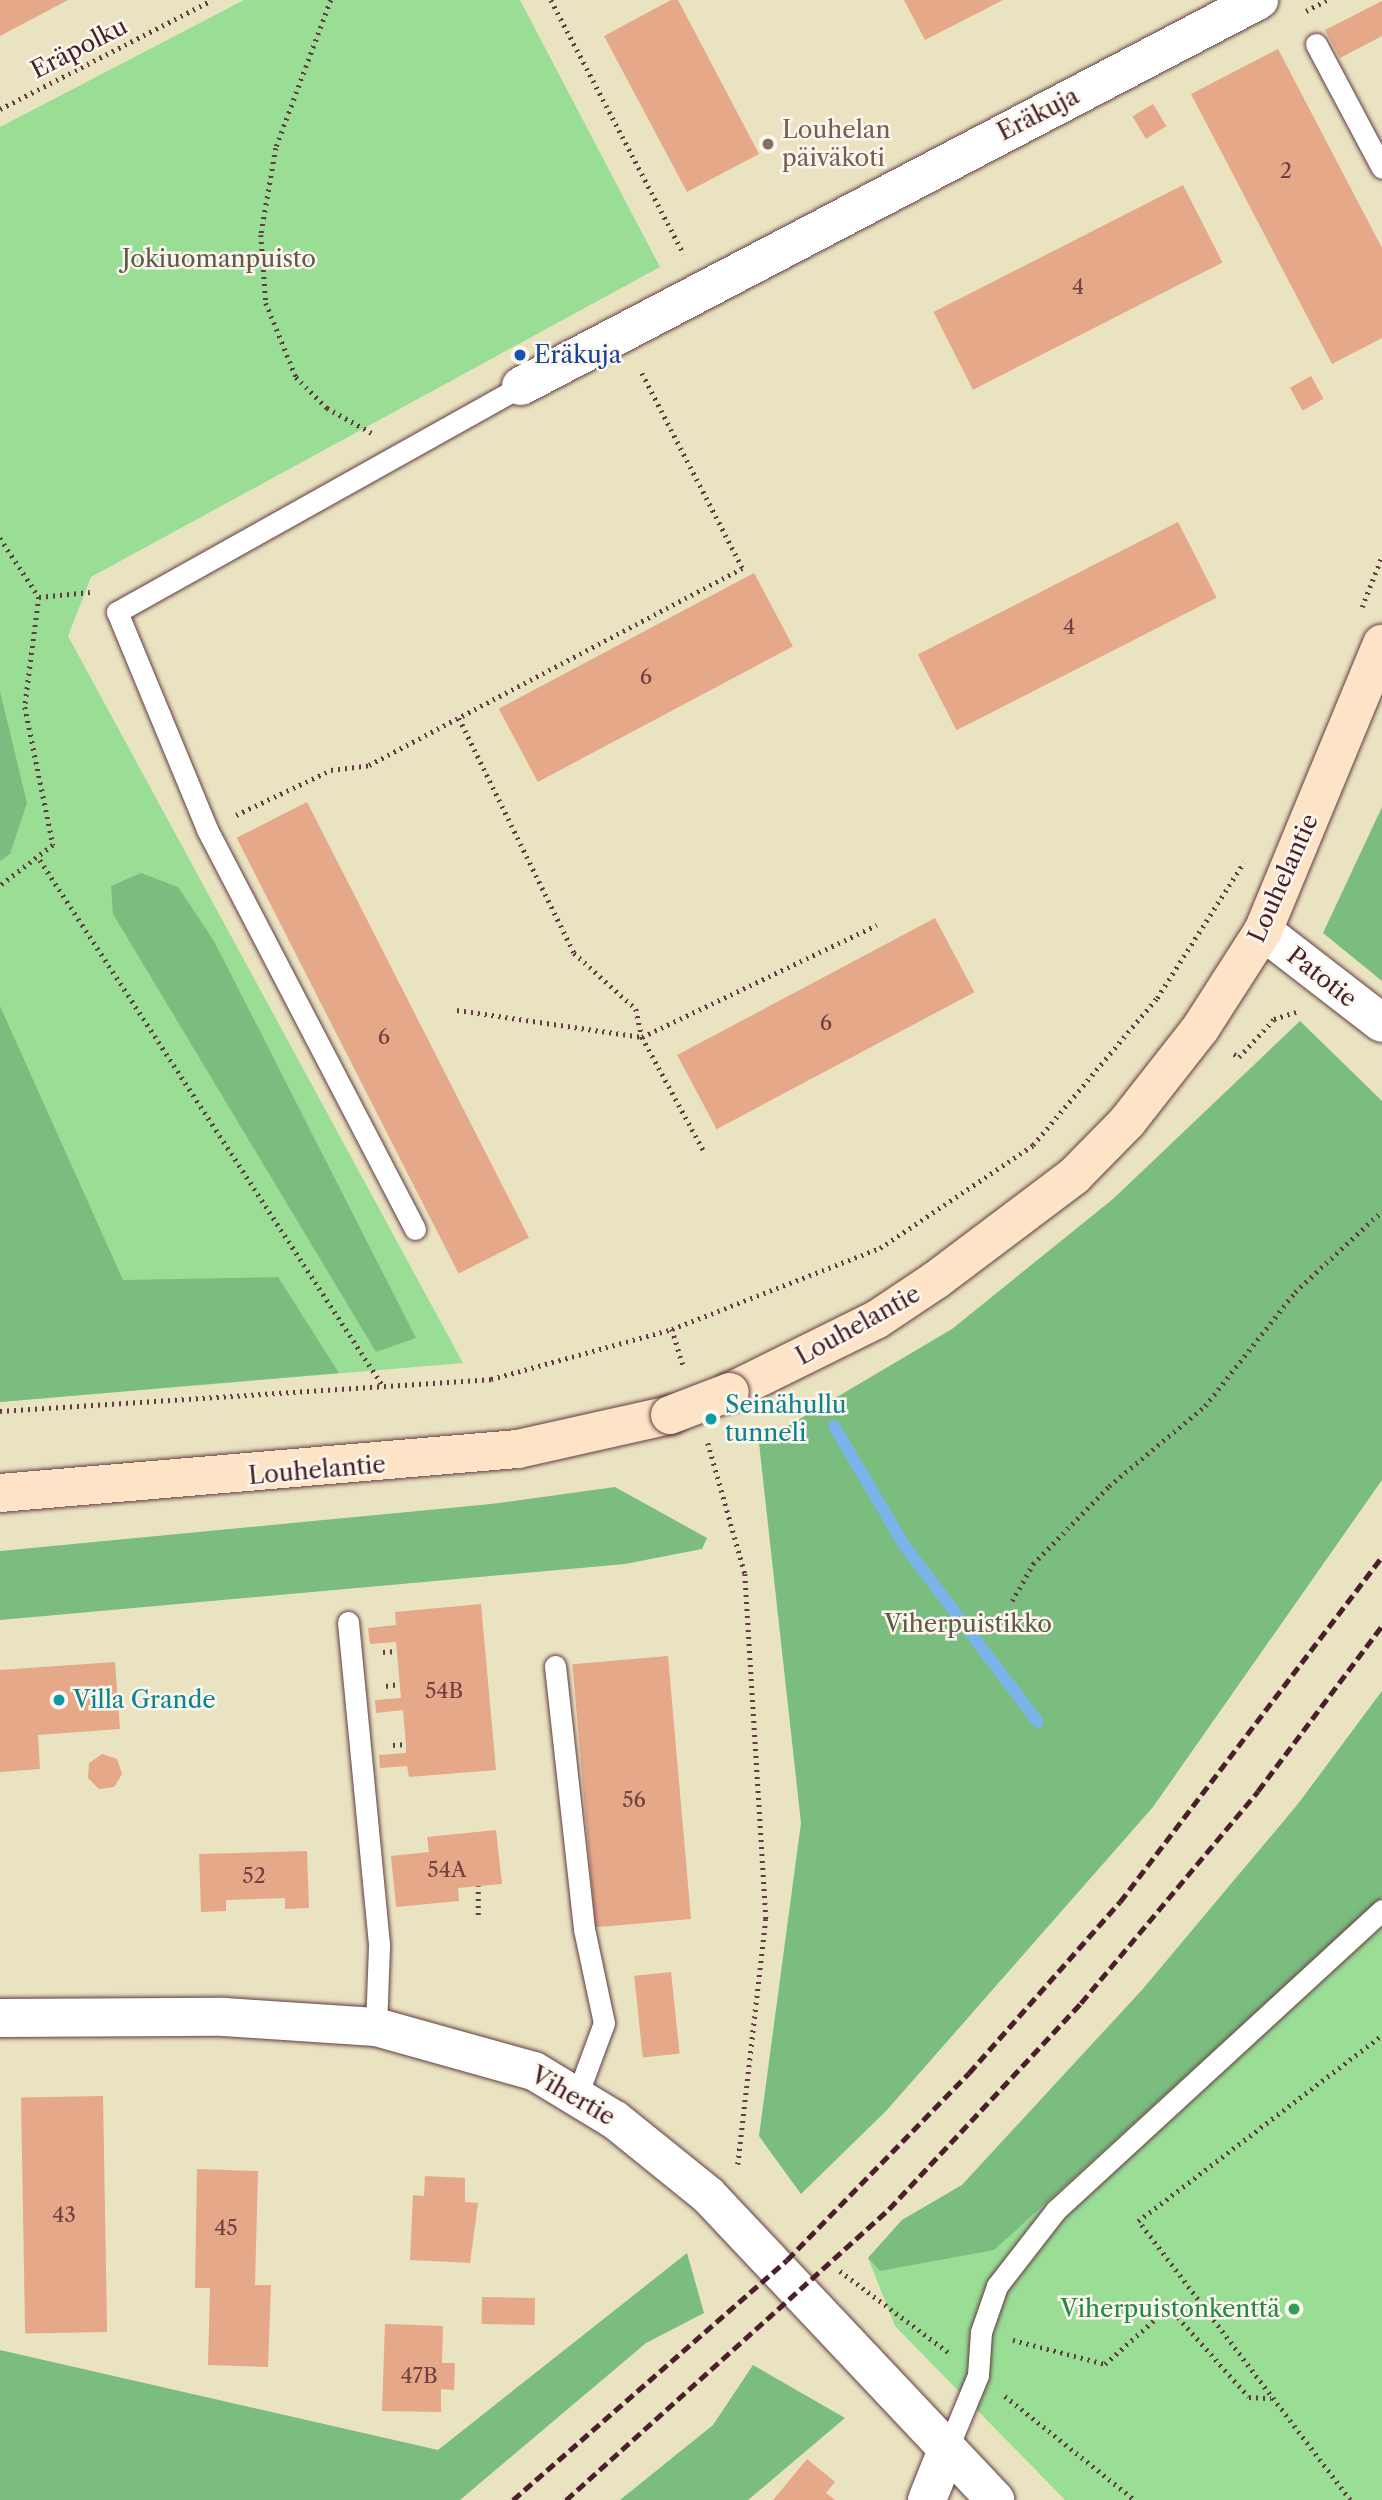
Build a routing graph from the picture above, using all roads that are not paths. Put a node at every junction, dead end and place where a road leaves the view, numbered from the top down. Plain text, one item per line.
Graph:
1 (1259, 0) edge
2 (1316, 44) dead end
3 (1382, 168) edge
4 (521, 386) joint
5 (1370, 630) edge
6 (1263, 931) junction
7 (1382, 1023) edge
8 (415, 1229) dead end
9 (0, 1493) edge
10 (348, 1622) dead end
11 (555, 1666) dead end
12 (1382, 1910) edge
13 (0, 2018) edge
14 (376, 2027) junction
15 (578, 2093) junction
16 (947, 2450) junction
17 (927, 2500) edge
18 (995, 2500) edge

1 - 4 street, Eräkuja
2 - 3 lane
4 - 8 lane
5 - 6 main road, Louhelantie
6 - 7 street, Patotie
6 - 9 main road, Louhelantie, bridge
10 - 14 lane
11 - 15 lane
12 - 16 lane
13 - 14 street, Vihertie
14 - 15 street, Vihertie
15 - 16 street, Vihertie
16 - 17 street
16 - 18 street, Vihertie

